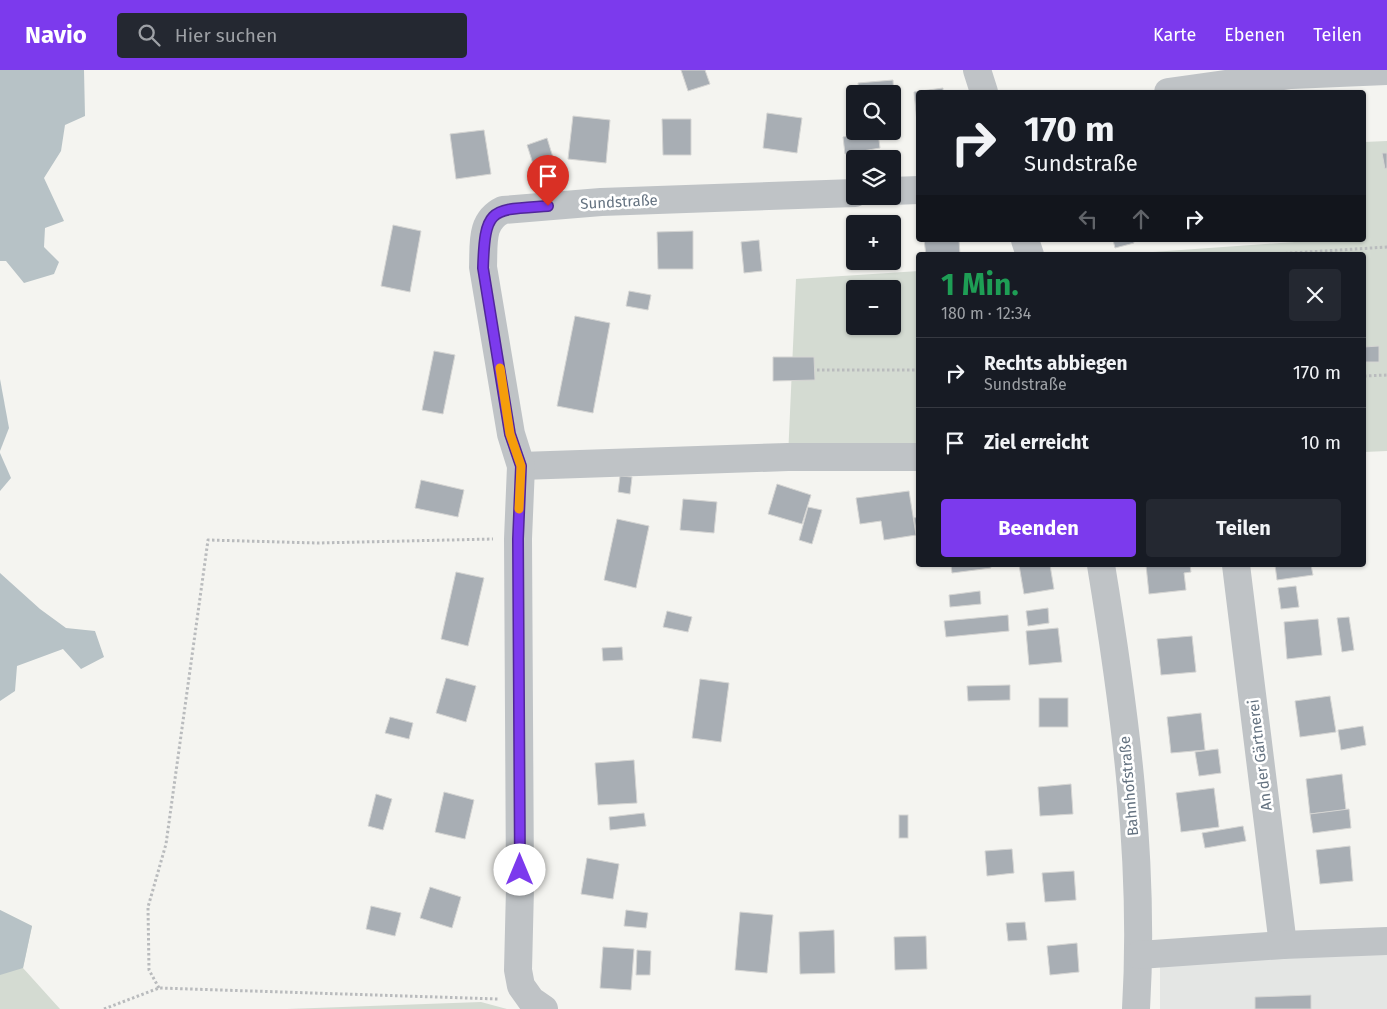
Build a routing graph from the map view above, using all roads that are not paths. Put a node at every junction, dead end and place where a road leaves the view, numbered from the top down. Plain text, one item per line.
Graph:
1 (977, 70) edge
2 (1387, 72) edge
3 (983, 90) edge
4 (1182, 90) edge
5 (916, 190) edge
6 (901, 191) edge
7 (846, 193) edge
8 (916, 457) edge
9 (521, 466) junction
10 (1101, 567) edge
11 (1236, 567) edge
12 (1387, 941) edge
13 (1283, 945) junction
14 (1139, 955) junction
15 (538, 1005) edge
16 (1136, 1009) edge

1 - 3 street
2 - 4 street
5 - 6 street
7 - 9 street, Sundstraße
8 - 9 street
9 - 15 street, Sundstraße
10 - 14 street, Bahnhofstraße
11 - 13 street, An der Gärtnerei
12 - 13 street
13 - 14 street
14 - 16 street, Bahnhofstraße

